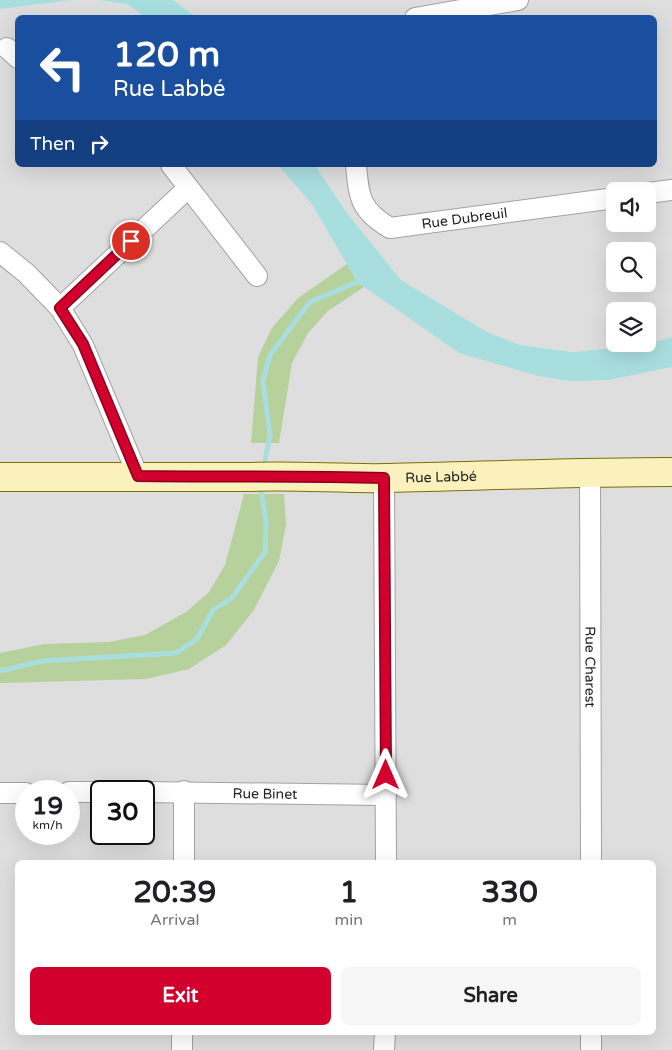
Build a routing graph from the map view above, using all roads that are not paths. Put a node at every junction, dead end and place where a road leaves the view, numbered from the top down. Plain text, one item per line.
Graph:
1 (518, 0) edge
2 (432, 15) edge
3 (172, 167) edge
4 (356, 167) edge
5 (188, 188) junction
6 (672, 190) edge
7 (656, 193) edge
8 (606, 199) edge
9 (0, 252) edge
10 (257, 276) dead end
11 (60, 308) junction
12 (590, 472) junction
13 (672, 472) edge
14 (138, 476) junction
15 (0, 477) edge
16 (384, 478) junction
17 (184, 791) junction
18 (155, 792) edge
19 (0, 793) edge
20 (15, 793) edge
21 (386, 795) junction
22 (184, 860) edge
23 (386, 860) edge
24 (590, 860) edge
25 (182, 1035) edge
26 (384, 1035) edge
27 (591, 1035) edge
28 (182, 1050) edge
29 (384, 1050) edge
30 (591, 1050) edge

1 - 2 street
3 - 5 street
4 - 8 street, Rue Dubreuil
5 - 10 street
5 - 11 street
6 - 7 street
9 - 11 street
11 - 14 street
12 - 13 street, Rue Labbé
12 - 16 street, Rue Labbé
12 - 24 street, Rue Charest
14 - 15 street, Rue Labbé
14 - 16 street, Rue Labbé
16 - 21 street
17 - 18 street, Rue Binet
17 - 21 street, Rue Binet
17 - 22 street
19 - 20 street
21 - 23 street
25 - 28 street
26 - 29 street
27 - 30 street

